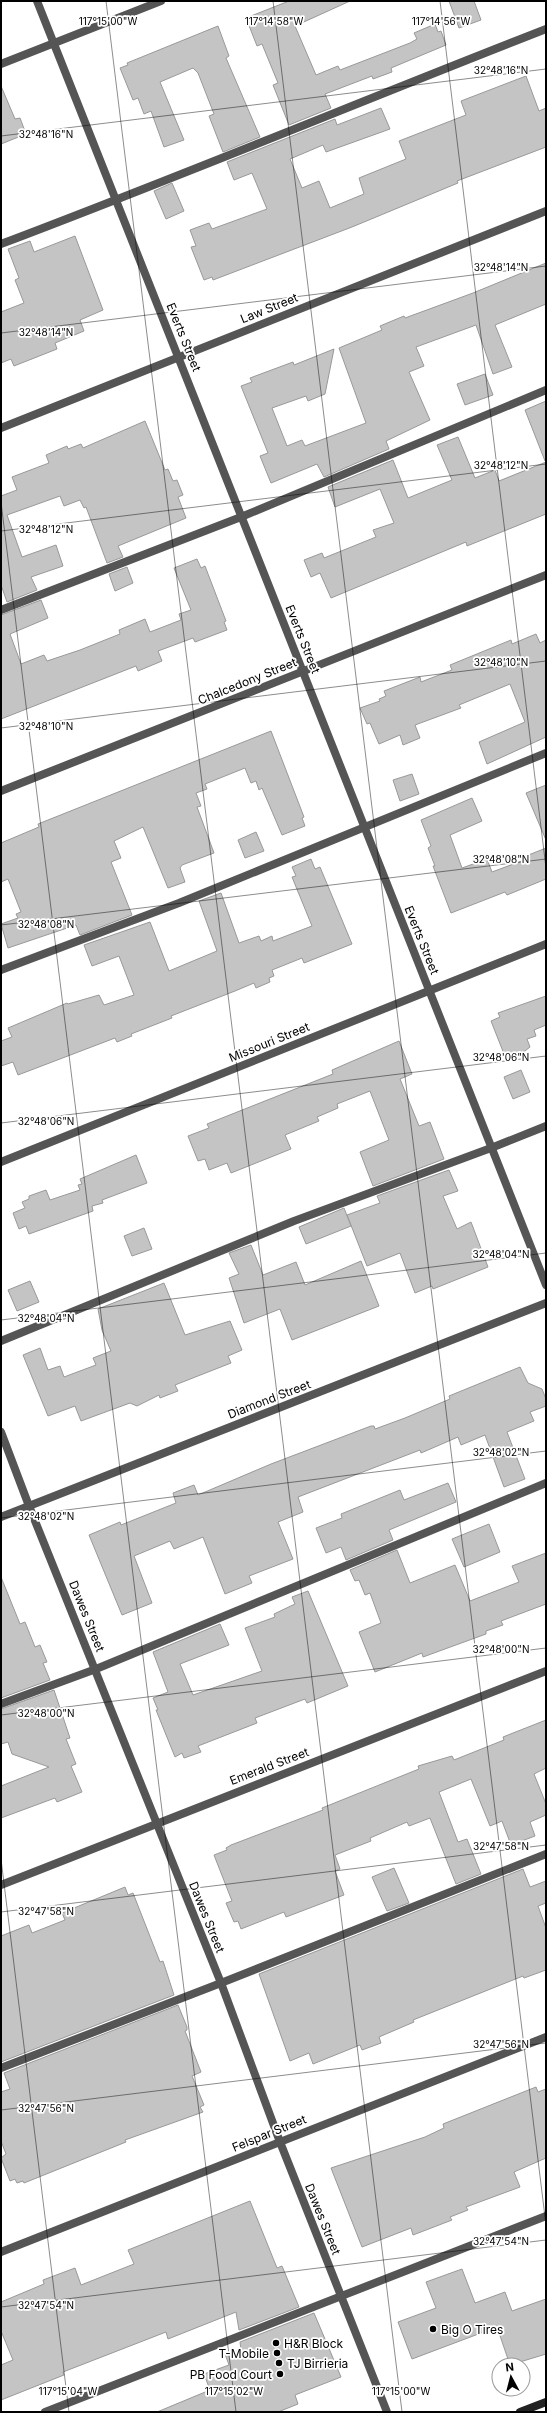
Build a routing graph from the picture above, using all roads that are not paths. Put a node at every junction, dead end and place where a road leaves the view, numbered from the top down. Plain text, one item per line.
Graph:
1 (37, 1) edge
2 (161, 1) edge
3 (546, 29) edge
4 (54, 43) junction
5 (1, 64) edge
6 (115, 201) junction
7 (546, 211) edge
8 (1, 244) edge
9 (180, 357) junction
10 (546, 390) edge
11 (1, 428) edge
12 (241, 517) junction
13 (546, 576) edge
14 (1, 610) edge
15 (303, 671) junction
16 (546, 753) edge
17 (1, 791) edge
18 (364, 827) junction
19 (546, 944) edge
20 (1, 970) edge
21 (429, 991) junction
22 (546, 1126) edge
23 (491, 1148) junction
24 (1, 1162) edge
25 (546, 1285) edge
26 (546, 1303) edge
27 (1, 1341) edge
28 (1, 1432) edge
29 (546, 1483) edge
30 (29, 1506) junction
31 (1, 1517) edge
32 (96, 1668) junction
33 (546, 1670) edge
34 (1, 1704) edge
35 (156, 1824) junction
36 (546, 1854) edge
37 (1, 1885) edge
38 (222, 1984) junction
39 (546, 2037) edge
40 (1, 2068) edge
41 (280, 2142) junction
42 (546, 2216) edge
43 (1, 2252) edge
44 (341, 2297) junction
45 (546, 2402) edge
46 (45, 2412) edge
47 (387, 2412) edge
48 (520, 2412) edge

1 - 4 street, Everts Street
2 - 4 street
3 - 6 street
4 - 5 street
4 - 6 street, Everts Street
6 - 8 street
6 - 9 street, Everts Street
7 - 9 street, Law Street
9 - 11 street, Law Street
9 - 12 street, Everts Street
10 - 12 street
12 - 14 street
12 - 15 street, Everts Street
13 - 15 street, Chalcedony Street
15 - 17 street, Chalcedony Street
15 - 18 street, Everts Street
16 - 18 street
18 - 20 street
18 - 21 street, Everts Street
19 - 21 street, Missouri Street
21 - 23 street, Everts Street
21 - 24 street, Missouri Street
22 - 23 street
23 - 25 street, Everts Street
23 - 27 street
26 - 30 street, Diamond Street
28 - 30 street, Dawes Street
29 - 32 street
30 - 31 street, Diamond Street
30 - 32 street, Dawes Street
32 - 34 street
32 - 35 street, Dawes Street
33 - 35 street, Emerald Street
35 - 37 street, Emerald Street
35 - 38 street, Dawes Street
36 - 38 street
38 - 40 street
38 - 41 street, Dawes Street
39 - 41 street, Felspar Street
41 - 43 street, Felspar Street
41 - 44 street, Dawes Street
42 - 44 street
44 - 46 street
44 - 47 street, Dawes Street
45 - 48 main road

